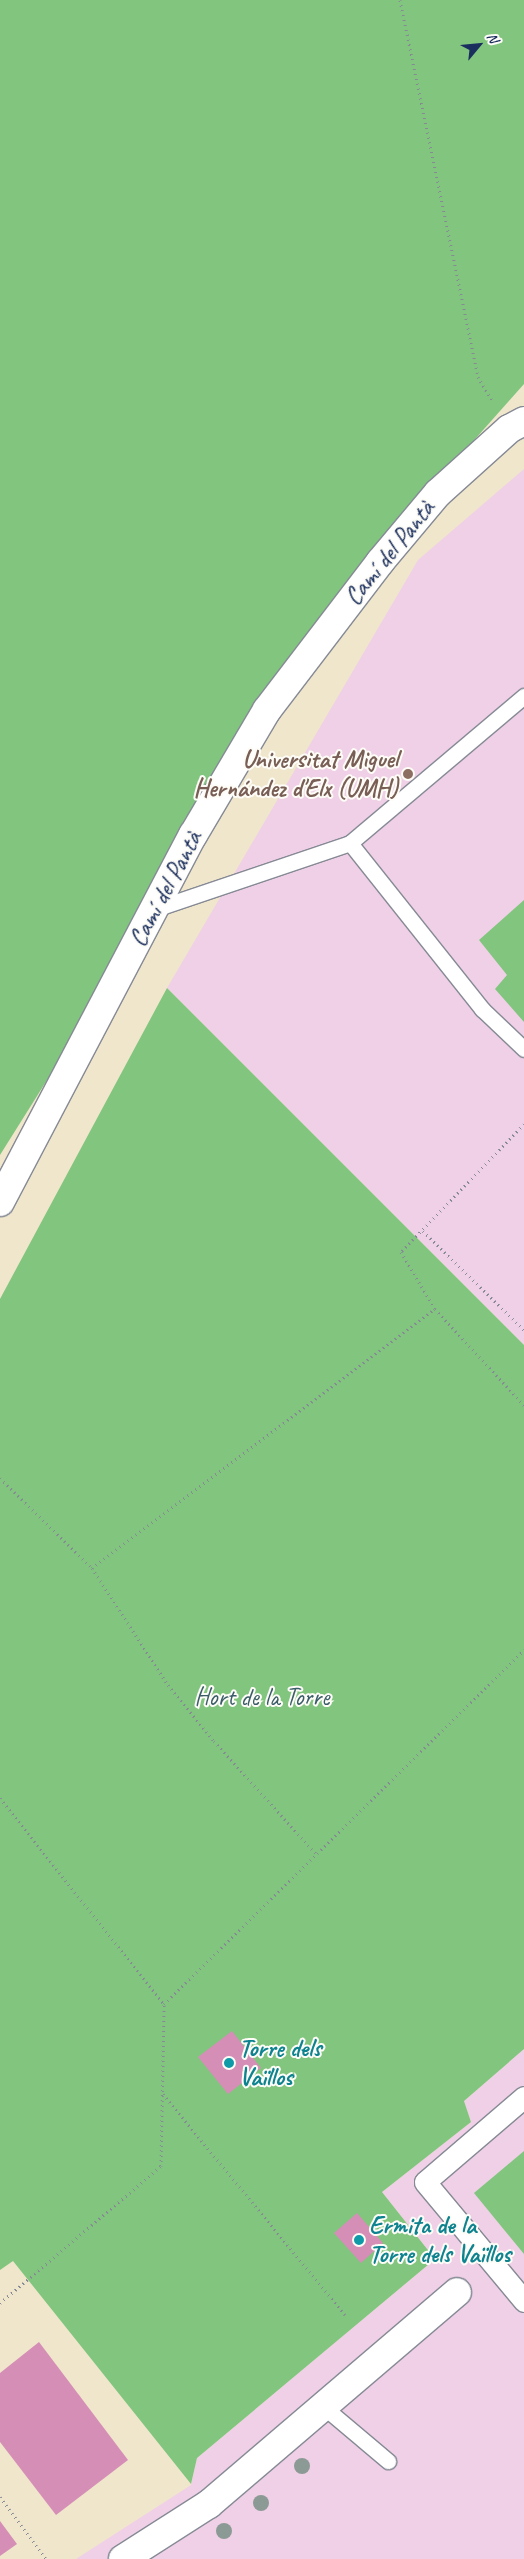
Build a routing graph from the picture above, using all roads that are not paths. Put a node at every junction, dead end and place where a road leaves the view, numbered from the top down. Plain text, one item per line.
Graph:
1 (516, 425) edge
2 (524, 696) edge
3 (350, 843) junction
4 (155, 908) junction
5 (524, 1049) edge
6 (0, 1202) edge
7 (524, 2097) edge
8 (456, 2292) dead end
9 (524, 2301) edge
10 (324, 2407) junction
11 (388, 2461) dead end
12 (123, 2559) edge

1 - 4 street, Camí del Pantà
2 - 3 lane
3 - 4 lane
3 - 5 lane
4 - 6 street, Camí del Pantà
7 - 9 street
8 - 10 street
10 - 11 lane
10 - 12 street

